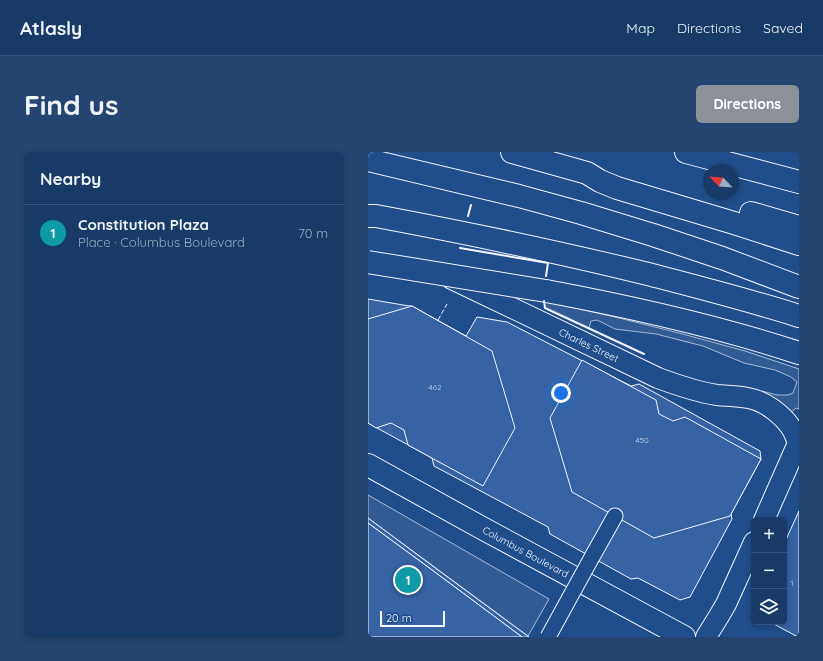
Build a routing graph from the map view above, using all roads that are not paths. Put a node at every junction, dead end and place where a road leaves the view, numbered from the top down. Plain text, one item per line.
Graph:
1 (512, 152) edge
2 (686, 152) edge
3 (368, 160) edge
4 (587, 173) junction
5 (799, 182) edge
6 (371, 215) edge
7 (799, 227) edge
8 (799, 244) edge
9 (368, 253) edge
10 (368, 262) edge
11 (799, 287) edge
12 (799, 316) edge
13 (799, 353) edge
14 (798, 444) edge
15 (368, 465) edge
16 (615, 516) dead end
17 (765, 517) edge
18 (751, 549) edge
19 (548, 637) edge
20 (684, 637) edge
21 (706, 637) edge

1 - 4 main road
2 - 5 main road
3 - 11 main road
4 - 7 main road
4 - 8 main road
6 - 12 main road
9 - 14 street, Charles Street
10 - 13 main road, bridge
14 - 17 street
15 - 20 main road, Columbus Boulevard
16 - 19 street, bridge
18 - 21 street

